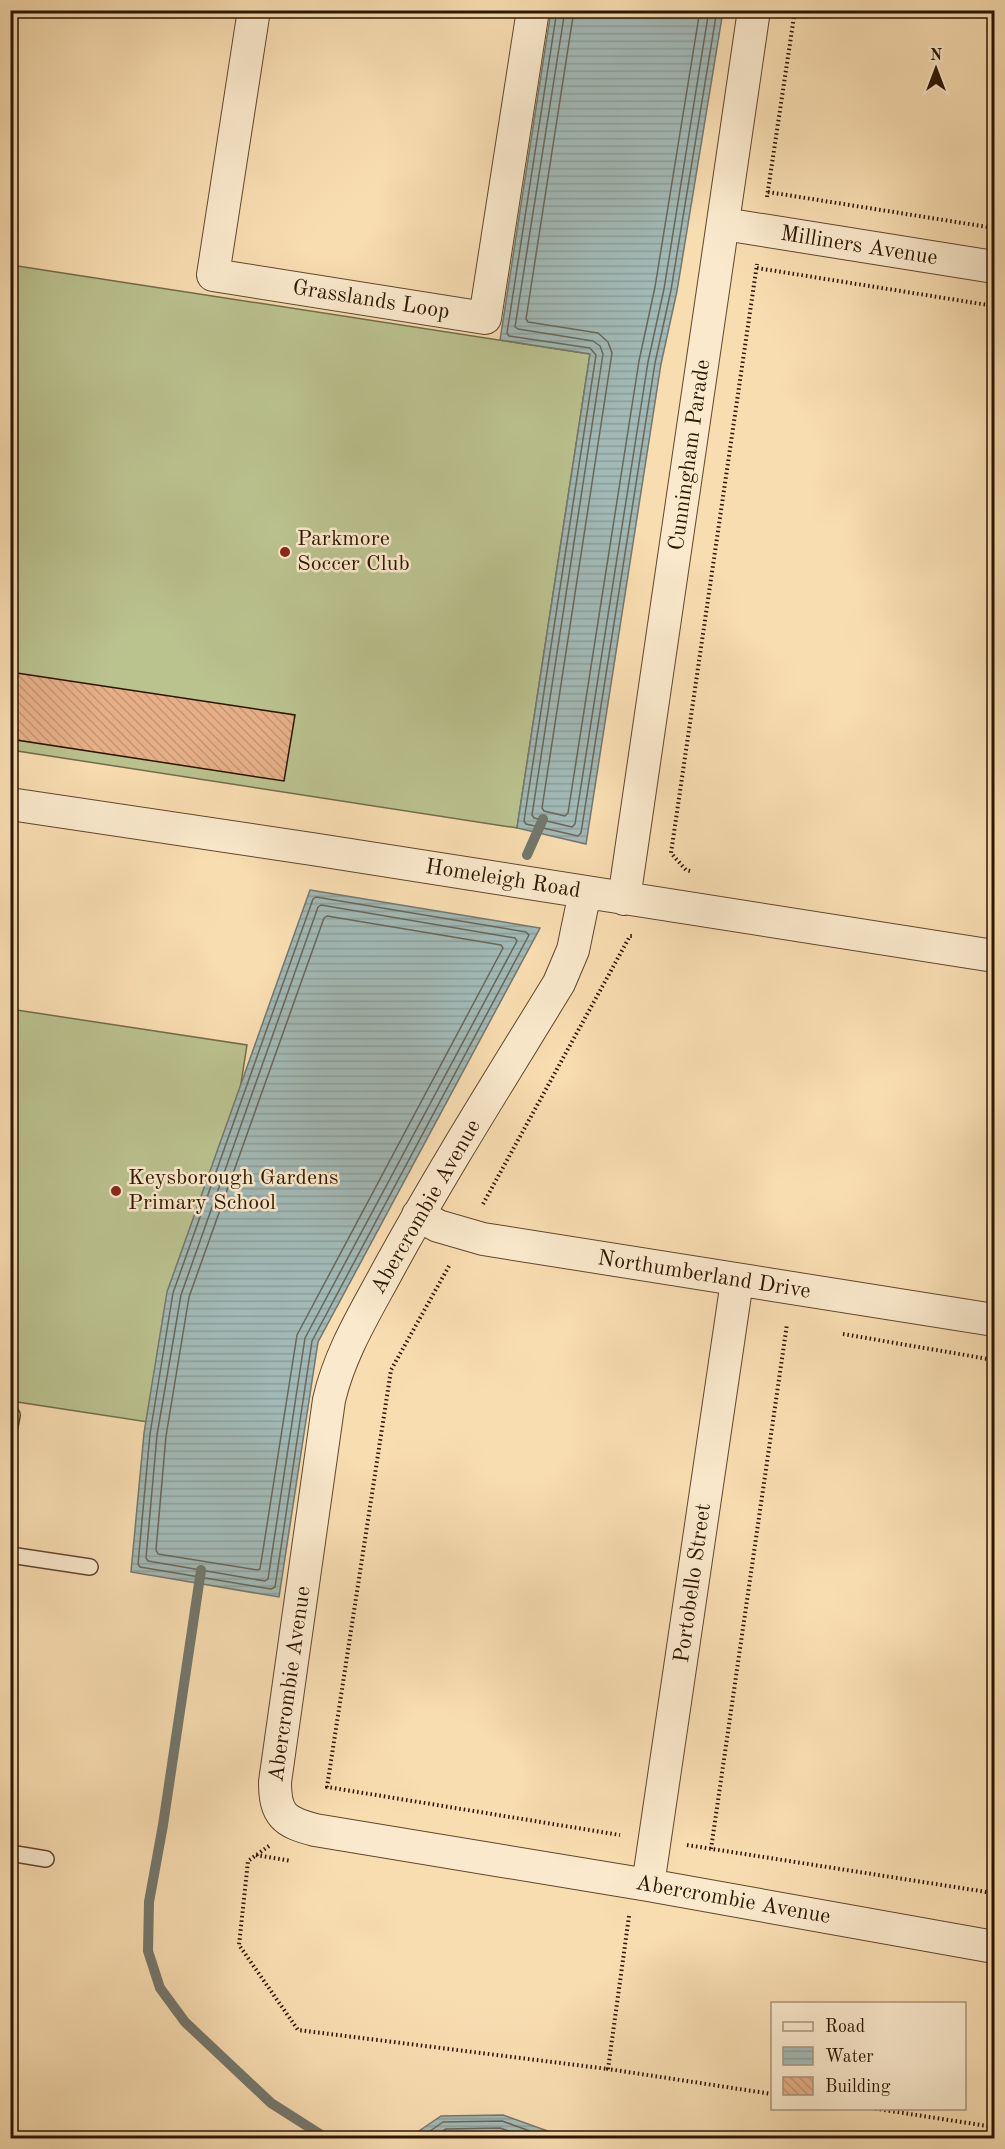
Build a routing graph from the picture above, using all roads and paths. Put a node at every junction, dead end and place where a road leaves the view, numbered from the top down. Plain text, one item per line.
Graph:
1 (255, 10) edge
2 (533, 10) edge
3 (754, 10) edge
4 (795, 10) edge
5 (768, 192) junction
6 (724, 224) junction
7 (994, 228) edge
8 (762, 230) junction
9 (994, 267) edge
10 (757, 268) junction
11 (994, 306) edge
12 (10, 804) edge
13 (698, 872) dead end
14 (585, 892) junction
15 (624, 899) junction
16 (642, 938) dead end
17 (994, 956) edge
18 (418, 1215) junction
19 (466, 1235) junction
20 (737, 1281) junction
21 (994, 1320) edge
22 (787, 1324) dead end
23 (10, 1555) edge
24 (90, 1567) dead end
25 (298, 1826) junction
26 (655, 1840) junction
27 (711, 1849) junction
28 (10, 1853) edge
29 (46, 1858) dead end
30 (994, 1882) edge
31 (641, 1884) junction
32 (994, 1947) edge
33 (608, 2069) junction
34 (771, 2094) edge
35 (878, 2110) edge
36 (994, 2127) edge

1 - 2 street, Grasslands Loop
3 - 6 street, Cunningham Parade
4 - 5 path
5 - 7 path
5 - 8 path
6 - 8 street, Milliners Avenue
6 - 15 street, Cunningham Parade
8 - 9 street, Milliners Avenue
8 - 10 path
10 - 11 path
10 - 13 path
12 - 14 street, Homeleigh Road
14 - 15 street, Homeleigh Road
14 - 18 street, Abercrombie Avenue
15 - 17 street, Homeleigh Road
16 - 19 path
18 - 19 street, Northumberland Drive
18 - 25 street, Abercrombie Avenue
19 - 20 street, Northumberland Drive
19 - 26 path
20 - 21 street, Northumberland Drive
20 - 26 street, Portobello Street
22 - 27 path
23 - 24 lane
25 - 31 street, Abercrombie Avenue
25 - 33 path
26 - 27 path
26 - 31 street, Portobello Street
27 - 30 path
28 - 29 lane
31 - 32 street, Abercrombie Avenue
31 - 33 path
33 - 34 path
35 - 36 path

